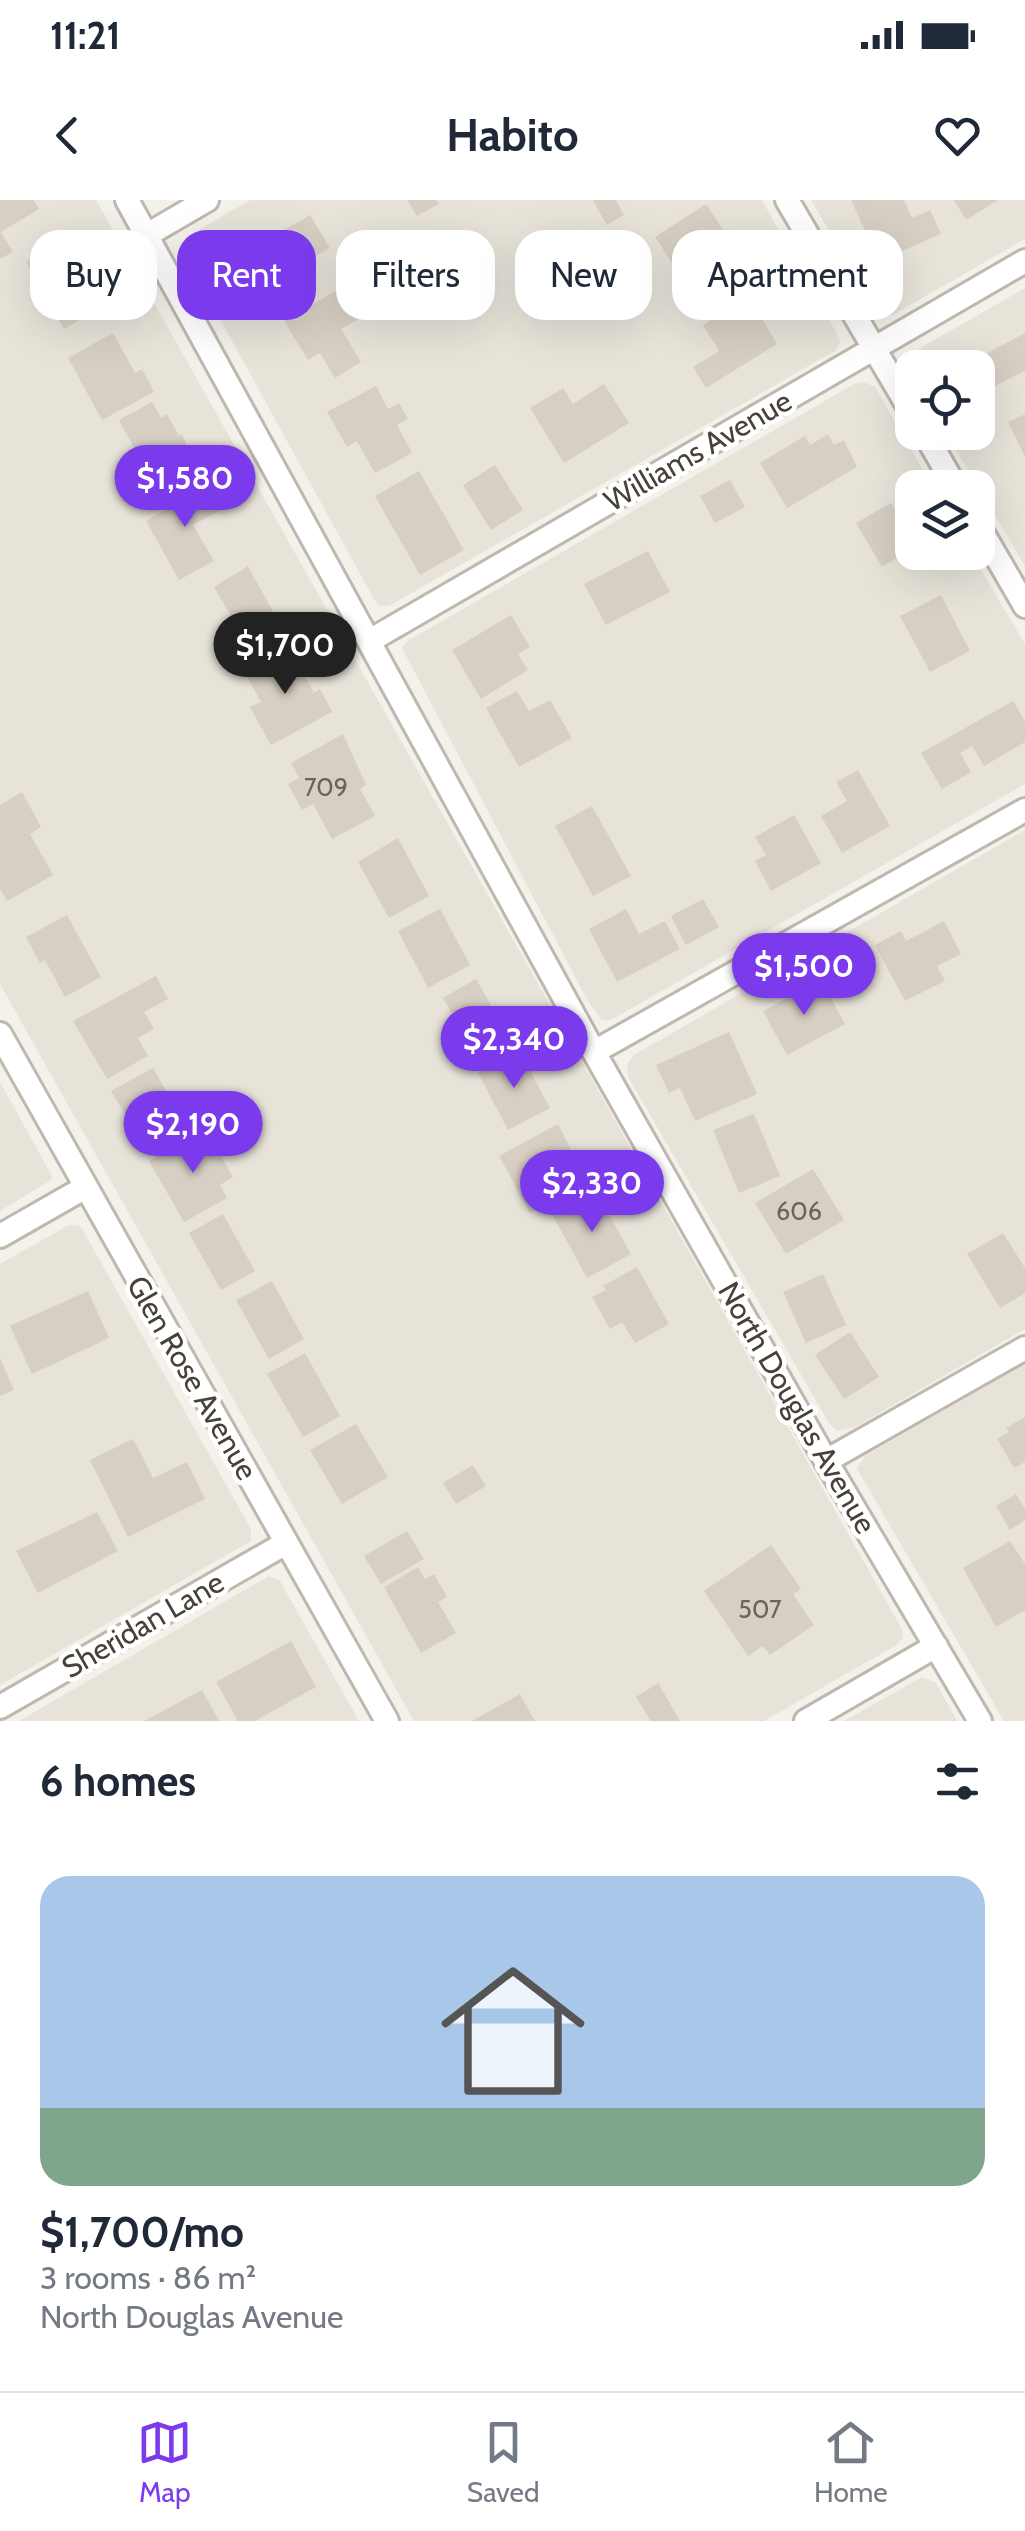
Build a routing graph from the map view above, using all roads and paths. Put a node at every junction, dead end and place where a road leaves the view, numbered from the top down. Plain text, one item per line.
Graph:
1 (127, 200) edge
2 (208, 200) edge
3 (786, 200) edge
4 (144, 230) edge
5 (157, 230) edge
6 (157, 254) edge
7 (1025, 260) edge
8 (874, 348) junction
9 (895, 384) edge
10 (995, 554) edge
11 (1025, 606) edge
12 (371, 640) junction
13 (1025, 810) edge
14 (0, 1034) edge
15 (594, 1052) junction
16 (84, 1188) junction
17 (0, 1236) edge
18 (1025, 1348) edge
19 (826, 1461) junction
20 (286, 1543) junction
21 (936, 1646) junction
22 (0, 1707) edge
23 (387, 1721) edge
24 (806, 1721) edge
25 (980, 1721) edge

1 - 4 street, North Douglas Avenue
2 - 5 street
3 - 8 street
6 - 12 street, North Douglas Avenue
7 - 8 street, Williams Avenue
8 - 9 street
8 - 12 street, Williams Avenue
10 - 11 street
12 - 15 street, North Douglas Avenue
13 - 15 street
14 - 16 street, Glen Rose Avenue
15 - 19 street, North Douglas Avenue
16 - 17 street
16 - 20 street, Glen Rose Avenue
18 - 19 street
19 - 21 street, North Douglas Avenue
20 - 22 street, Sheridan Lane
20 - 23 street, Glen Rose Avenue
21 - 24 street
21 - 25 street, North Douglas Avenue

